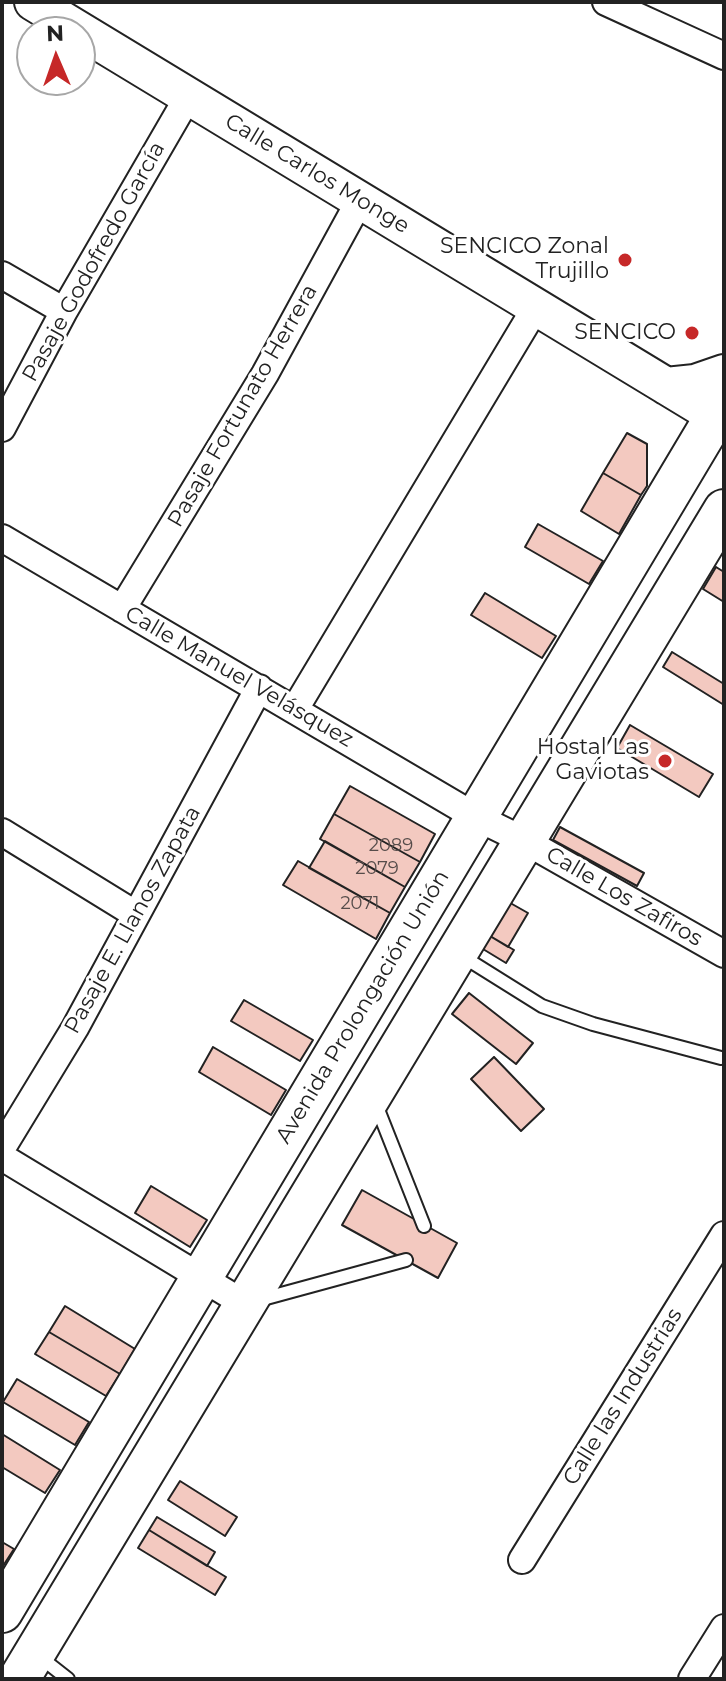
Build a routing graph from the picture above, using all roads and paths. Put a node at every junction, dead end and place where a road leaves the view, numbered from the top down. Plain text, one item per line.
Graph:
1 (606, 2) edge
2 (37, 3) edge
3 (724, 56) edge
4 (188, 97) junction
5 (360, 200) junction
6 (2, 275) edge
7 (536, 307) junction
8 (64, 311) junction
9 (724, 373) edge
10 (666, 386) junction
11 (721, 413) edge
12 (2, 428) edge
13 (724, 510) edge
14 (2, 538) edge
15 (122, 609) junction
16 (259, 688) junction
17 (295, 709) junction
18 (476, 817) junction
19 (2, 832) edge
20 (525, 841) junction
21 (135, 914) junction
22 (457, 953) junction
23 (724, 954) edge
24 (721, 1058) dead end
25 (372, 1094) junction
26 (2, 1148) edge
27 (2, 1157) edge
28 (424, 1226) dead end
29 (724, 1235) edge
30 (406, 1260) dead end
31 (201, 1278) junction
32 (245, 1304) junction
33 (522, 1560) dead end
34 (2, 1612) edge
35 (724, 1628) edge
36 (27, 1666) edge
37 (68, 1679) edge
38 (692, 1679) edge

1 - 3 street
2 - 4 street, Calle Carlos Monge
4 - 5 street, Calle Carlos Monge
4 - 8 street, Pasaje Godofredo García
5 - 7 street, Calle Carlos Monge
5 - 15 street, Pasaje Fortunato Herrera
6 - 8 street
7 - 10 street, Calle Carlos Monge
7 - 17 street
8 - 12 street, Pasaje Godofredo García
9 - 10 street
10 - 11 street, Calle Carlos Monge
11 - 18 main road, Avenida Prolongación Unión
13 - 20 main road
14 - 15 street, Calle Manuel Velásquez
15 - 16 street, Calle Manuel Velásquez
16 - 17 street, Calle Manuel Velásquez
16 - 21 street, Pasaje E. Llanos Zapata
17 - 18 street, Calle Manuel Velásquez
18 - 20 street, Calle Manuel Velásquez
18 - 31 main road, Avenida Prolongación Unión
19 - 21 street
20 - 22 main road
20 - 23 street, Calle Los Zafiros
21 - 26 street, Pasaje E. Llanos Zapata
22 - 24 lane
22 - 25 main road
25 - 28 lane
25 - 32 main road
27 - 31 street
29 - 33 street, Calle las Industrias
30 - 32 lane
31 - 32 street
31 - 34 main road, Avenida Prolongación Unión
32 - 36 main road
35 - 38 street
36 - 37 lane

